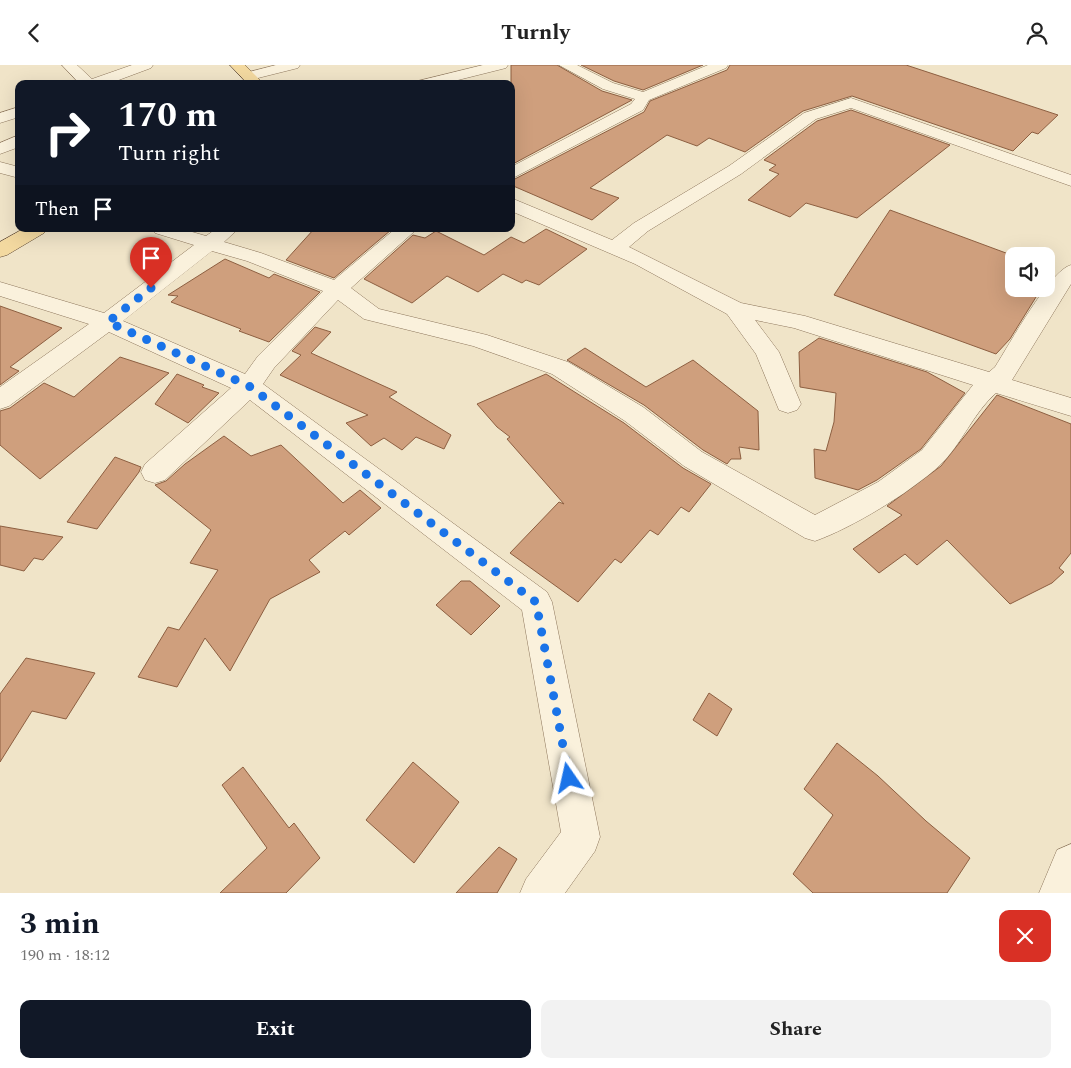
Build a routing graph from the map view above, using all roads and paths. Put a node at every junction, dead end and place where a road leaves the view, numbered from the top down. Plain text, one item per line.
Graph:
1 (68, 65) edge
2 (146, 65) edge
3 (237, 65) edge
4 (293, 65) edge
5 (501, 65) edge
6 (566, 65) edge
7 (722, 65) edge
8 (86, 80) edge
9 (103, 80) edge
10 (254, 80) edge
11 (439, 80) edge
12 (644, 97) junction
13 (15, 113) edge
14 (0, 118) edge
15 (15, 142) edge
16 (0, 149) edge
17 (0, 167) edge
18 (15, 172) edge
19 (515, 172) edge
20 (1071, 181) edge
21 (515, 206) edge
22 (32, 232) edge
23 (172, 232) edge
24 (224, 232) edge
25 (404, 232) edge
26 (210, 243) junction
27 (614, 248) junction
28 (0, 251) edge
29 (1071, 271) edge
30 (0, 289) edge
31 (337, 289) junction
32 (735, 309) junction
33 (108, 322) junction
34 (992, 384) junction
35 (249, 386) junction
36 (0, 400) edge
37 (788, 404) dead end
38 (1071, 407) edge
39 (154, 472) dead end
40 (1071, 865) edge
41 (540, 893) edge
42 (1059, 893) edge

1 - 8 street
2 - 9 street
3 - 10 main road
4 - 10 street
5 - 11 street
6 - 12 street
7 - 12 street
12 - 19 street
13 - 14 street
15 - 16 street
17 - 18 street
20 - 27 street
21 - 27 street
22 - 28 main road
23 - 26 street
24 - 26 street
25 - 31 street
26 - 31 street
26 - 33 street
27 - 32 street
29 - 34 street
30 - 33 street
31 - 34 street
31 - 35 street
32 - 34 street
32 - 37 street
33 - 35 street
33 - 36 street
34 - 38 street
35 - 39 street
35 - 41 street
40 - 42 street

